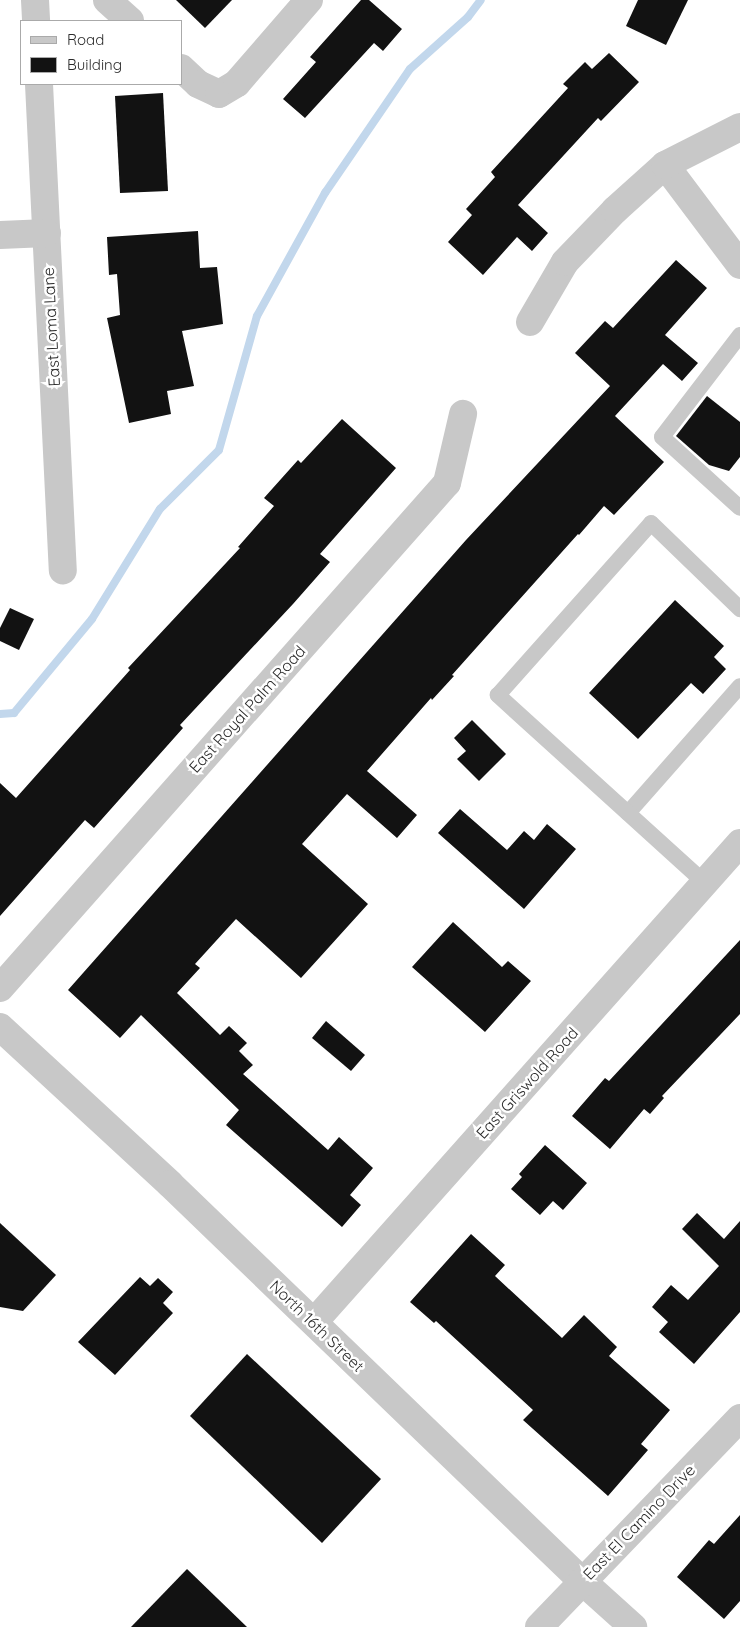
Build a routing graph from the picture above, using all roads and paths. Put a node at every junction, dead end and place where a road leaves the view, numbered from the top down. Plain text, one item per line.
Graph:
1 (35, 0) edge
2 (107, 0) edge
3 (309, 0) edge
4 (36, 20) edge
5 (129, 20) edge
6 (182, 69) edge
7 (39, 85) edge
8 (740, 126) edge
9 (665, 165) junction
10 (47, 233) junction
11 (0, 235) edge
12 (740, 266) edge
13 (530, 322) dead end
14 (740, 335) edge
15 (463, 414) dead end
16 (740, 508) edge
17 (63, 570) dead end
18 (740, 609) edge
19 (740, 686) edge
20 (628, 813) junction
21 (740, 843) edge
22 (705, 883) junction
23 (0, 988) edge
24 (0, 1027) edge
25 (314, 1322) junction
26 (740, 1418) edge
27 (582, 1581) junction
28 (539, 1627) edge
29 (633, 1627) edge

1 - 4 street
2 - 5 street
3 - 6 street
7 - 10 street, East Loma Lane
8 - 9 street
9 - 12 street
9 - 13 street
10 - 11 street
10 - 17 street, East Loma Lane
14 - 16 lane
15 - 23 street, East Royal Palm Road
18 - 20 lane
19 - 20 lane
20 - 22 lane
21 - 22 street, East Griswold Road
22 - 25 street, East Griswold Road
24 - 25 street, North 16th Street
25 - 27 street, North 16th Street
26 - 27 street, East El Camino Drive
27 - 28 street, East El Camino Drive
27 - 29 street, North 16th Street

